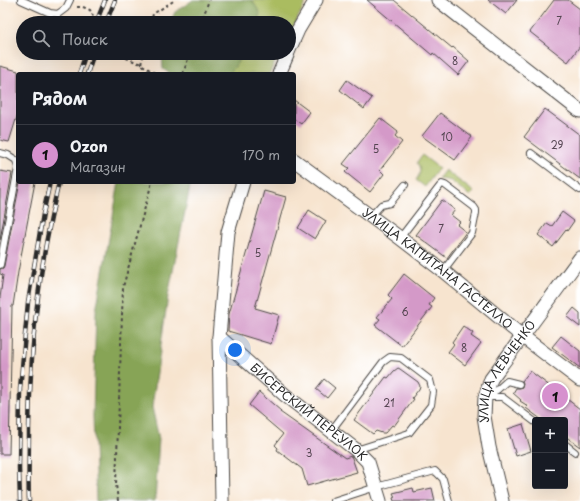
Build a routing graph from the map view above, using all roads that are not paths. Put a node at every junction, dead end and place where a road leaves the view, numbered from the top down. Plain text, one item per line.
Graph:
1 (21, 0) edge
2 (70, 0) edge
3 (316, 0) edge
4 (438, 0) edge
5 (296, 34) edge
6 (285, 60) edge
7 (280, 72) edge
8 (580, 111) edge
9 (0, 153) edge
10 (531, 153) dead end
11 (16, 160) edge
12 (296, 161) edge
13 (16, 179) edge
14 (242, 184) edge
15 (405, 185) dead end
16 (580, 190) edge
17 (371, 216) junction
18 (400, 238) junction
19 (580, 258) edge
20 (0, 265) edge
21 (443, 271) junction
22 (522, 336) junction
23 (219, 337) junction
24 (580, 380) edge
25 (519, 384) dead end
26 (485, 397) junction
27 (532, 420) edge
28 (331, 431) junction
29 (568, 446) edge
30 (356, 450) junction
31 (575, 452) dead end
32 (376, 487) junction
33 (222, 501) edge
34 (333, 501) edge
35 (380, 501) edge
36 (449, 501) edge
37 (502, 501) edge

1 - 2 lane
3 - 5 street
4 - 8 street
6 - 7 street
9 - 11 lane
10 - 16 lane
12 - 17 street, УЛИЦА КАПИТАНА ГАСТЕЛЛО
13 - 20 lane
14 - 23 street
15 - 17 lane
17 - 18 street, УЛИЦА КАПИТАНА ГАСТЕЛЛО
18 - 21 street, УЛИЦА КАПИТАНА ГАСТЕЛЛО
18 - 21 lane
19 - 22 street, УЛИЦА ЛЕВЧЕНКО
21 - 22 street, УЛИЦА КАПИТАНА ГАСТЕЛЛО
22 - 24 street, УЛИЦА КАПИТАНА ГАСТЕЛЛО
22 - 26 street, УЛИЦА ЛЕВЧЕНКО
23 - 28 street, БИСЕРСКИЙ ПЕРЕУЛОК
23 - 33 street
25 - 26 lane
26 - 27 lane
26 - 37 street, УЛИЦА ЛЕВЧЕНКО
28 - 30 street, БИСЕРСКИЙ ПЕРЕУЛОК
28 - 30 lane
29 - 31 lane
30 - 32 street, БИСЕРСКИЙ ПЕРЕУЛОК
32 - 34 lane
32 - 35 street, БИСЕРСКИЙ ПЕРЕУЛОК
32 - 36 lane

